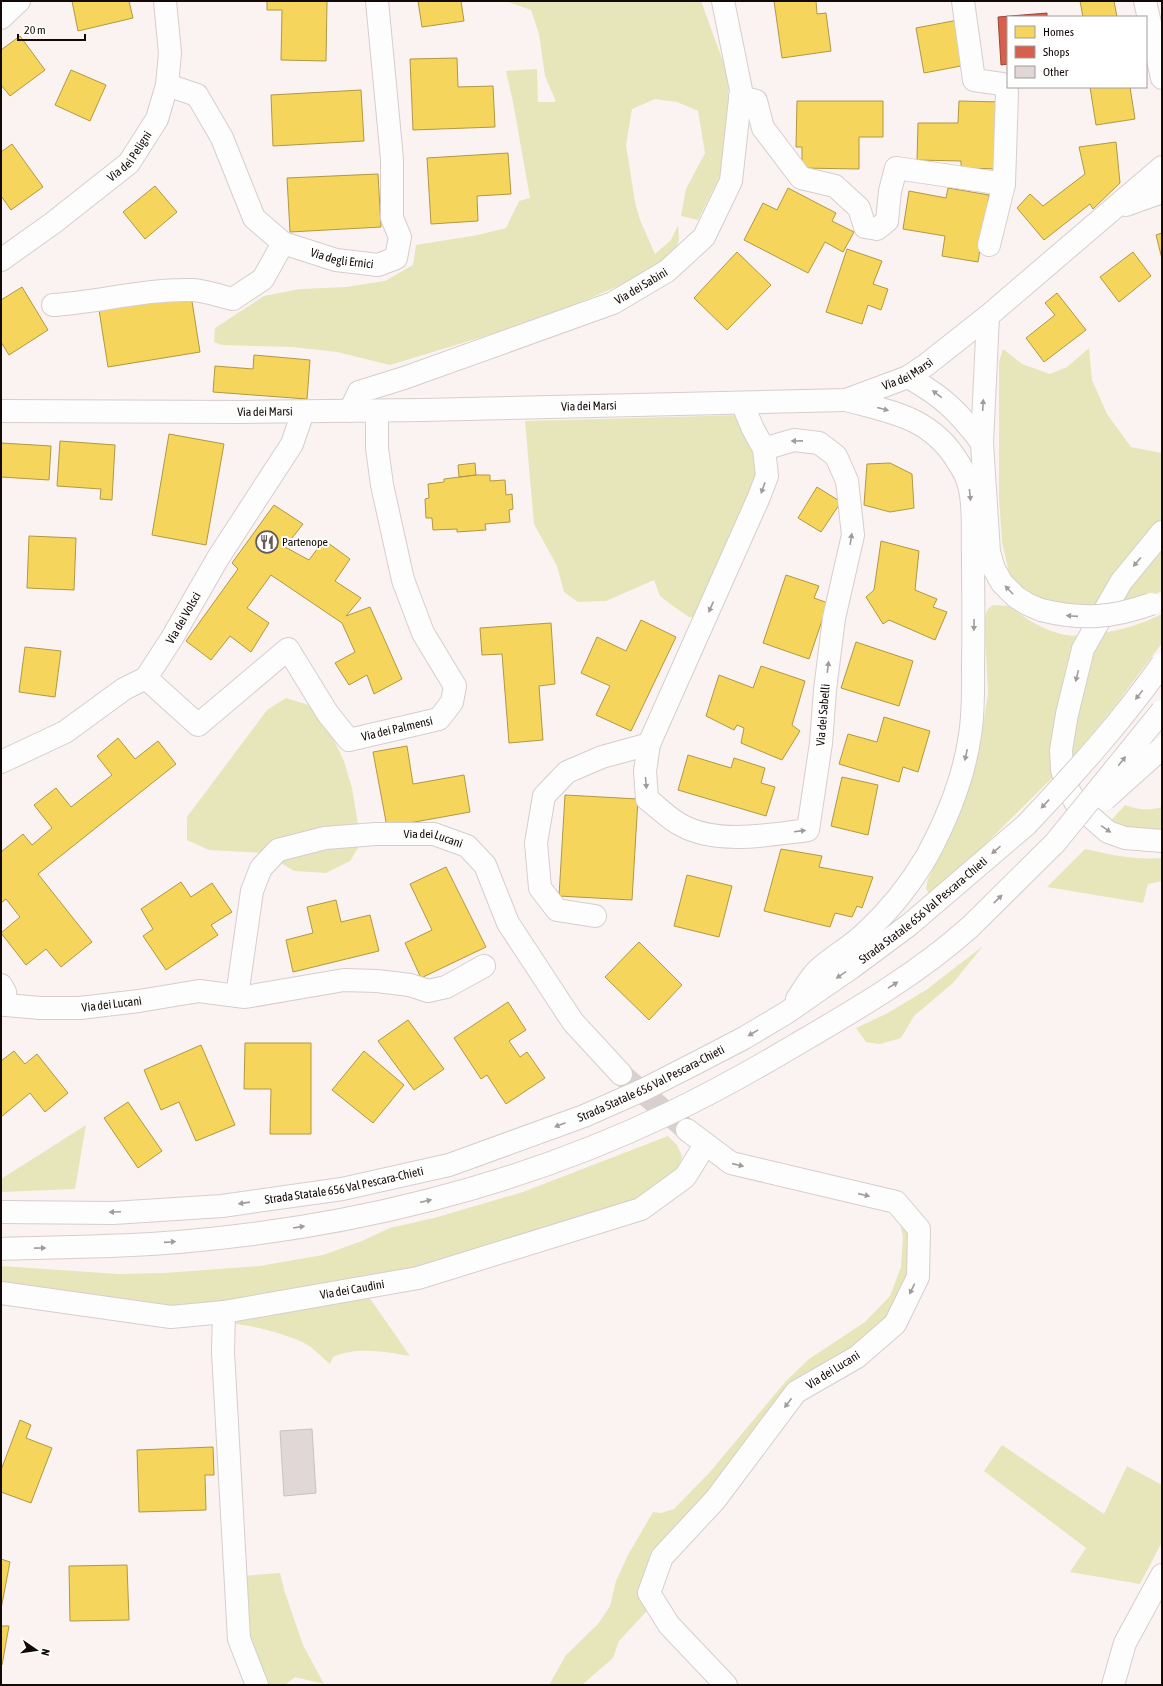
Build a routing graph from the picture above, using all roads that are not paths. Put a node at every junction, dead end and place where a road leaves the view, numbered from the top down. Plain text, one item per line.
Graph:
1 (18, 1) edge
2 (165, 1) edge
3 (377, 1) edge
4 (723, 1) edge
5 (963, 1) edge
6 (1145, 1) edge
7 (1, 18) edge
8 (1162, 78) edge
9 (167, 85) junction
10 (740, 96) junction
11 (1162, 167) edge
12 (1004, 184) junction
13 (1162, 192) edge
14 (1113, 210) junction
15 (283, 243) junction
16 (989, 245) dead end
17 (1, 260) edge
18 (53, 305) dead end
19 (988, 316) junction
20 (908, 376) junction
21 (846, 400) junction
22 (742, 403) junction
23 (1, 410) edge
24 (377, 410) junction
25 (350, 411) junction
26 (303, 412) junction
27 (982, 444) junction
28 (764, 449) junction
29 (1162, 532) edge
30 (1156, 601) edge
31 (1162, 664) edge
32 (146, 678) junction
33 (1162, 711) edge
34 (649, 744) junction
35 (1162, 748) edge
36 (1, 762) edge
37 (1162, 841) edge
38 (1055, 843) junction
39 (595, 916) dead end
40 (484, 966) dead end
41 (237, 996) junction
42 (3, 1001) edge
43 (786, 1013) junction
44 (621, 1074) tunnel mouth
45 (687, 1130) tunnel mouth
46 (705, 1145) junction
47 (1, 1212) edge
48 (1, 1249) edge
49 (1, 1293) edge
50 (224, 1312) junction
51 (1162, 1575) edge
52 (257, 1685) edge
53 (726, 1685) edge
54 (1113, 1685) edge

1 - 7 main road
2 - 9 main road, Via dei Peligni
3 - 15 main road, Via degli Ernici
4 - 10 main road, Via dei Sabini
5 - 12 main road
6 - 8 main road
9 - 15 main road, Via degli Ernici
9 - 17 main road, Via dei Peligni
10 - 12 main road
10 - 25 main road, Via dei Sabini
11 - 14 main road, Via dei Marsi
12 - 16 main road
13 - 14 main road, Via dei Marsi
14 - 19 main road, Via dei Marsi
15 - 18 main road
19 - 20 main road, Via dei Marsi
27 -> 19 main road
20 - 21 main road, Via dei Marsi
27 -> 20 main road
21 - 22 main road, Via dei Marsi
21 -> 43 main road
22 - 24 main road, Via dei Marsi
22 - 28 main road, Via dei Sabelli
23 - 26 main road, Via dei Marsi
24 - 25 main road, Via dei Marsi
24 - 32 main road, Via dei Palmensi
25 - 26 main road, Via dei Marsi
26 - 32 main road, Via dei Volsci
30 -> 27 main road, bridge
28 -> 34 main road, Via dei Sabelli
34 -> 28 main road, Via dei Sabelli
29 -> 37 main road
31 -> 43 main road, Strada Statale 656 Val Pescara-Chieti, bridge
32 - 36 main road
38 -> 33 main road, bridge
34 - 39 main road
35 - 38 main road, bridge
48 -> 38 main road, bridge
40 - 41 main road, Via dei Lucani
41 - 42 main road, Via dei Lucani
41 - 44 main road, Via dei Lucani
43 -> 47 main road, Strada Statale 656 Val Pescara-Chieti
45 - 46 main road, Via dei Lucani
46 - 50 main road, Via dei Caudini
46 -> 53 main road, Via dei Lucani
49 - 50 main road, Via dei Caudini
50 - 52 main road
51 - 54 main road

